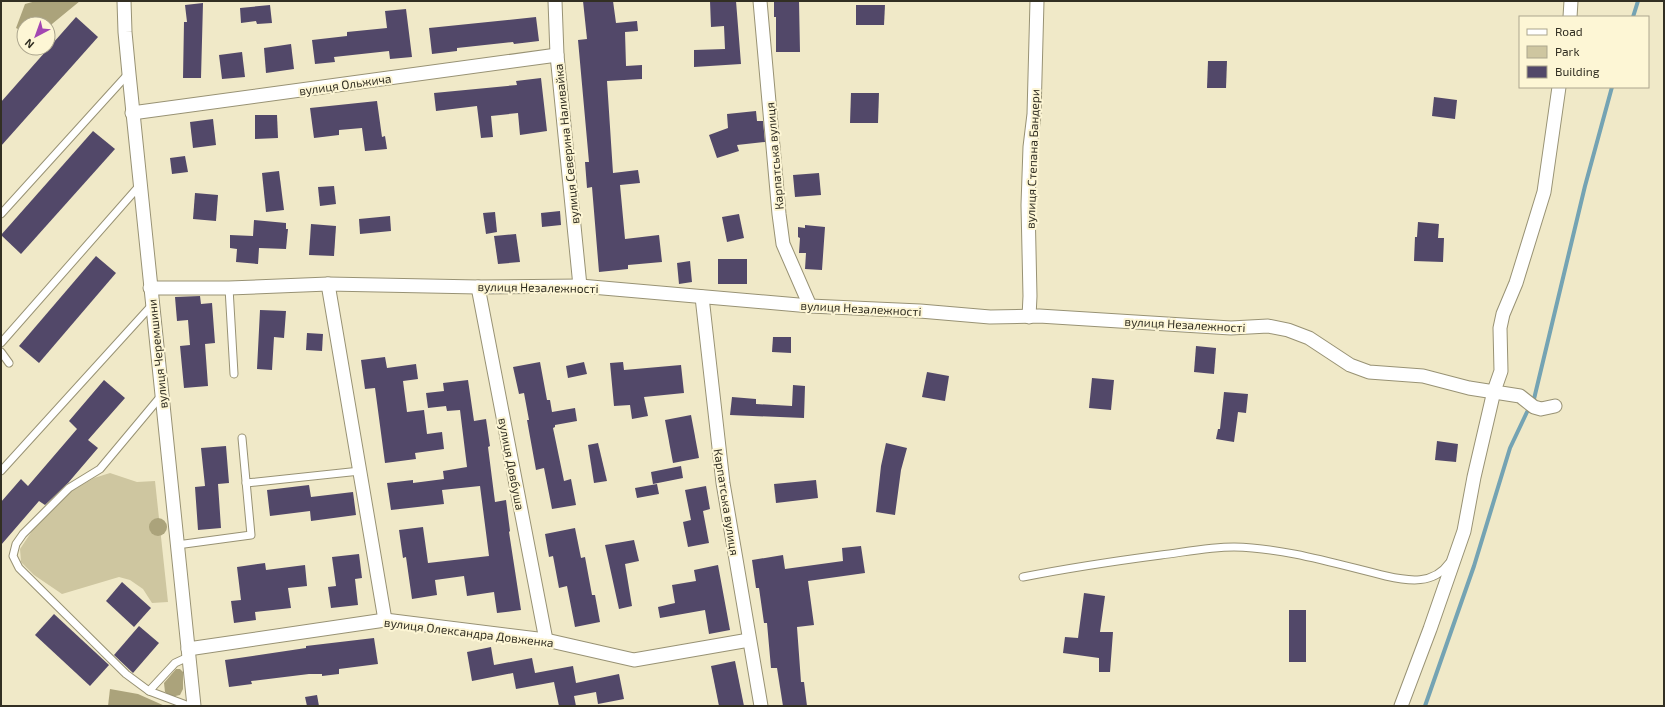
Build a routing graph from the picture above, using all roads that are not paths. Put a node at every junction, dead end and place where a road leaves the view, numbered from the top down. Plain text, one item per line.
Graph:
1 (124, 1) edge
2 (555, 1) edge
3 (760, 1) edge
4 (1037, 1) edge
5 (1571, 1) edge
6 (1570, 16) edge
7 (557, 54) junction
8 (129, 74) junction
9 (1559, 88) edge
10 (132, 113) junction
11 (140, 185) junction
12 (1, 214) edge
13 (328, 284) junction
14 (580, 286) junction
15 (478, 287) junction
16 (150, 288) junction
17 (229, 288) junction
18 (702, 297) junction
19 (152, 306) junction
20 (810, 306) junction
21 (1029, 317) junction
22 (1, 343) edge
23 (1, 352) edge
24 (9, 363) dead end
25 (234, 374) dead end
26 (1494, 391) junction
27 (161, 396) junction
28 (1555, 406) dead end
29 (242, 438) dead end
30 (1, 471) edge
31 (360, 471) junction
32 (246, 482) junction
33 (177, 545) junction
34 (1458, 549) junction
35 (1023, 577) dead end
36 (385, 620) junction
37 (546, 640) junction
38 (749, 640) junction
39 (188, 653) junction
40 (149, 691) junction
41 (189, 706) edge
42 (194, 706) edge
43 (761, 706) edge
44 (1401, 706) edge

1 - 8 street, вулиця Черемшини
2 - 7 street, вулиця Северина Наливайка
3 - 20 street, Карпатська вулиця
4 - 21 street, вулиця Степана Бандери
5 - 6 street
7 - 10 street, вулиця Ольжича
7 - 14 street, вулиця Северина Наливайка
8 - 10 street, вулиця Черемшини
8 - 12 lane
9 - 26 street
10 - 11 street, вулиця Черемшини
11 - 16 street, вулиця Черемшини
11 - 22 lane
13 - 15 street, вулиця Незалежності
13 - 17 street, вулиця Незалежності
13 - 31 street
14 - 15 street, вулиця Незалежності
14 - 18 street, вулиця Незалежності
15 - 37 street, вулиця Довбуша
16 - 17 street, вулиця Незалежності
16 - 19 street, вулиця Черемшини
17 - 25 lane
18 - 20 street, вулиця Незалежності
18 - 38 street, Карпатська вулиця
19 - 27 street, вулиця Черемшини
19 - 30 lane
20 - 21 street, вулиця Незалежності
21 - 26 street, вулиця Незалежності
23 - 24 lane
26 - 28 street, вулиця Незалежності
26 - 34 street
27 - 33 street, вулиця Черемшини
27 - 40 lane
29 - 32 lane
31 - 32 lane
31 - 36 street
32 - 33 lane
33 - 39 street, вулиця Черемшини
34 - 35 lane
34 - 44 street
36 - 37 street, вулиця Олександра Довженка
36 - 39 street, вулиця Олександра Довженка
37 - 38 street, вулиця Олександра Довженка
38 - 43 street, Карпатська вулиця
39 - 40 lane
39 - 42 street, вулиця Черемшини
40 - 41 lane

